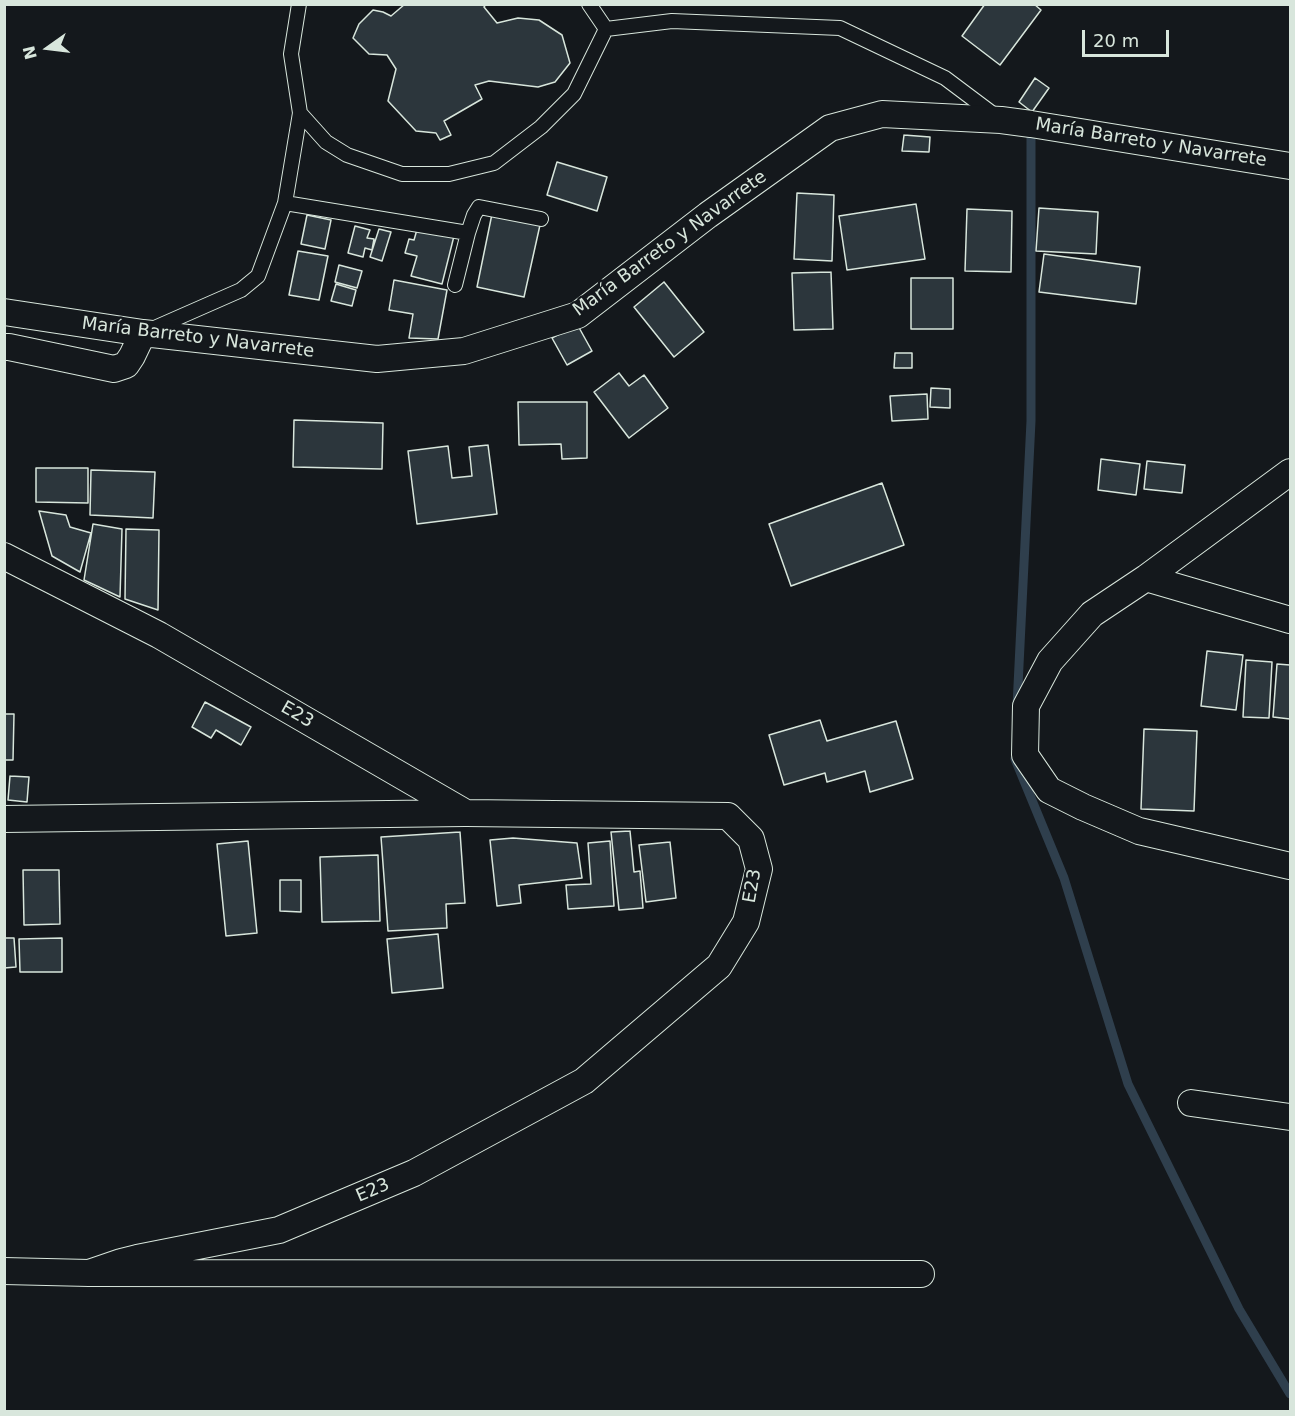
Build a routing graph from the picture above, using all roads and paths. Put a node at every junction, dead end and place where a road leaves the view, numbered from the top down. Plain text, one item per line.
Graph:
1 (299, 4) edge
2 (589, 4) edge
3 (606, 29) junction
4 (300, 113) junction
5 (1001, 120) junction
6 (1290, 166) edge
7 (285, 203) junction
8 (541, 219) dead end
9 (468, 232) junction
10 (455, 285) dead end
11 (4, 312) edge
12 (143, 333) junction
13 (4, 347) edge
14 (1290, 472) edge
15 (4, 556) edge
16 (1146, 578) junction
17 (1290, 620) edge
18 (465, 813) junction
19 (4, 819) edge
20 (1290, 866) edge
21 (1191, 1103) dead end
22 (1290, 1117) edge
23 (4, 1272) edge
24 (89, 1273) junction
25 (921, 1274) dead end

1 - 4 lane
2 - 3 lane
3 - 4 lane
3 - 5 lane
4 - 7 lane
5 - 6 street, María Barreto y Navarrete
5 - 12 street, María Barreto y Navarrete
7 - 9 lane
7 - 12 lane
8 - 9 lane
9 - 10 lane
11 - 12 street, María Barreto y Navarrete
12 - 13 street
14 - 16 street
15 - 18 street, E23
16 - 17 street
16 - 20 street
18 - 19 street
18 - 24 street, E23
21 - 22 street
23 - 24 street, E23
24 - 25 street, E23

